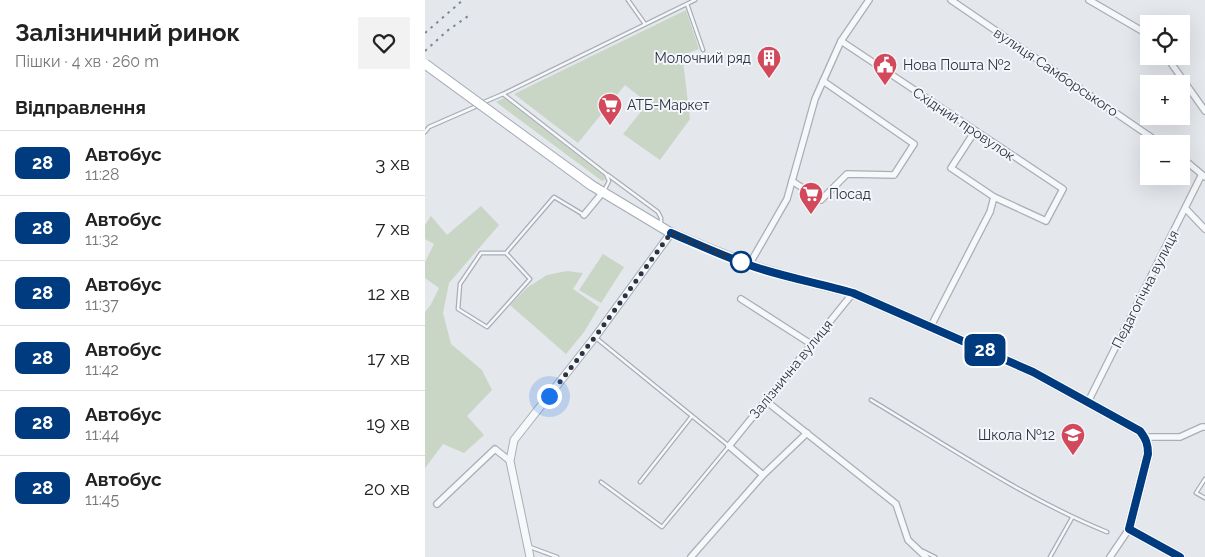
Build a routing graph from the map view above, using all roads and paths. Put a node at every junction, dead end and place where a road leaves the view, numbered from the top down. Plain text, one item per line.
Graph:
1 (628, 0) edge
2 (695, 0) edge
3 (869, 0) edge
4 (951, 0) edge
5 (1089, 0) edge
6 (687, 4) junction
7 (645, 24) junction
8 (1140, 30) edge
9 (841, 41) junction
10 (703, 50) dead end
11 (425, 64) edge
12 (1172, 65) edge
13 (823, 81) junction
14 (503, 94) junction
15 (1205, 111) edge
16 (975, 131) junction
17 (425, 132) edge
18 (1148, 135) edge
19 (1190, 164) edge
20 (606, 174) junction
21 (1203, 176) edge
22 (792, 180) junction
23 (603, 192) junction
24 (995, 198) junction
25 (1186, 209) junction
26 (583, 215) joint
27 (660, 227) junction
28 (1205, 229) edge
29 (671, 233) junction
30 (506, 253) junction
31 (749, 265) junction
32 (853, 293) junction
33 (741, 299) dead end
34 (931, 326) junction
35 (595, 337) junction
36 (811, 344) junction
37 (871, 400) dead end
38 (766, 401) junction
39 (1088, 402) junction
40 (692, 416) junction
41 (1205, 427) edge
42 (807, 433) junction
43 (1145, 437) junction
44 (729, 446) junction
45 (509, 461) junction
46 (763, 475) junction
47 (1205, 479) edge
48 (601, 482) dead end
49 (640, 482) dead end
50 (1205, 498) edge
51 (437, 504) dead end
52 (1072, 518) junction
53 (1129, 529) junction
54 (1107, 532) dead end
55 (528, 547) junction
56 (917, 548) junction
57 (530, 557) edge
58 (557, 557) edge
59 (691, 557) edge
60 (926, 557) edge
61 (935, 557) edge
62 (1050, 557) edge
63 (1110, 557) edge
64 (1180, 557) edge

1 - 7 lane
2 - 6 lane
3 - 9 street
4 - 18 street, вулиця Самборського
5 - 8 street
6 - 7 lane
6 - 10 lane
7 - 14 lane
9 - 13 street
9 - 16 street, Східний провулок
11 - 23 main road, bridge
12 - 15 street
13 - 22 street
13 - 22 street
14 - 17 lane
14 - 20 lane
16 - 24 street
16 - 24 street, Східний провулок
19 - 21 street
20 - 23 lane
20 - 27 lane
21 - 25 street, Педагогічна вулиця
22 - 31 street
23 - 26 street
23 - 27 main road
24 - 34 street
25 - 28 street
25 - 39 street, Педагогічна вулиця
26 - 30 lane
27 - 29 main road
29 - 31 main road
29 - 35 street
30 - 30 lane
31 - 32 main road
32 - 34 main road
32 - 36 street, Залізнична вулиця
33 - 36 street
34 - 39 main road
35 - 40 lane
35 - 45 street
36 - 38 street, Залізнична вулиця
37 - 52 lane
38 - 42 street
38 - 44 street, Залізнична вулиця
39 - 43 main road
40 - 44 lane
40 - 49 lane
41 - 43 street
42 - 46 street
42 - 56 street
43 - 53 main road
44 - 46 street
44 - 48 lane
45 - 51 street
45 - 55 street
46 - 59 street
47 - 50 lane
52 - 54 lane
52 - 62 lane
53 - 63 street
53 - 64 main road
55 - 57 street
55 - 58 lane
56 - 60 street
56 - 61 lane

